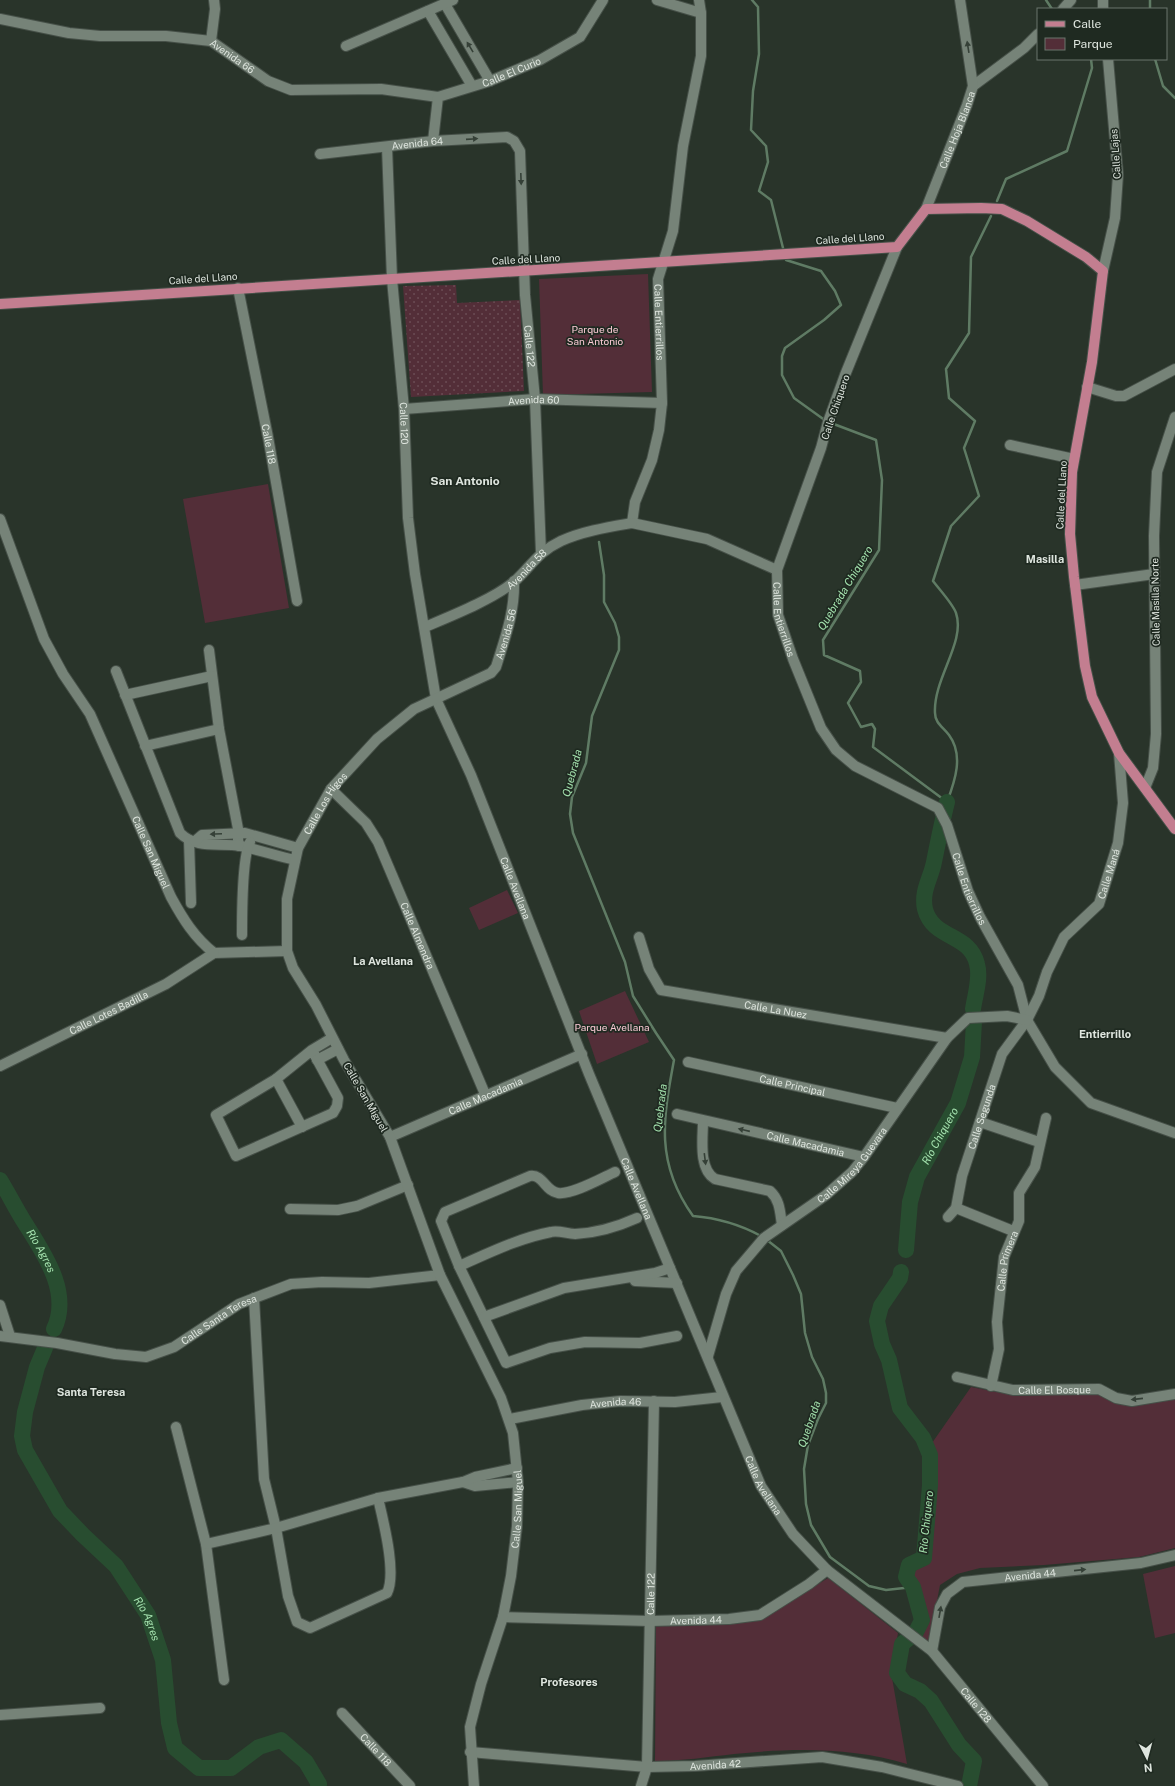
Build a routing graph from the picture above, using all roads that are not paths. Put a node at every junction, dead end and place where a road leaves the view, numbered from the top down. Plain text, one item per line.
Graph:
1 (214, 0) edge
2 (603, 0) edge
3 (657, 0) edge
4 (699, 0) edge
5 (960, 0) edge
6 (1071, 0) edge
7 (449, 2) edge
8 (1063, 8) edge
9 (428, 11) junction
10 (701, 13) junction
11 (0, 18) edge
12 (1037, 35) edge
13 (211, 41) junction
14 (346, 46) dead end
15 (1108, 60) edge
16 (490, 81) junction
17 (472, 86) junction
18 (973, 86) junction
19 (438, 97) junction
20 (433, 141) junction
21 (514, 141) joint
22 (387, 147) junction
23 (320, 154) dead end
24 (926, 209) junction
25 (897, 247) junction
26 (663, 262) junction
27 (524, 271) junction
28 (1103, 271) junction
29 (392, 279) junction
30 (238, 288) junction
31 (0, 304) edge
32 (1175, 369) edge
33 (1087, 387) junction
34 (536, 399) junction
35 (662, 403) junction
36 (404, 409) junction
37 (1175, 417) edge
38 (1010, 445) dead end
39 (1074, 459) junction
40 (0, 519) edge
41 (632, 523) junction
42 (541, 553) junction
43 (777, 570) junction
44 (1154, 574) junction
45 (514, 581) junction
46 (1075, 585) junction
47 (297, 601) dead end
48 (425, 627) junction
49 (209, 650) dead end
50 (116, 671) dead end
51 (212, 676) junction
52 (126, 695) junction
53 (436, 699) junction
54 (219, 729) junction
55 (145, 746) junction
56 (1119, 753) junction
57 (1145, 788) junction
58 (331, 789) junction
59 (1175, 829) edge
60 (239, 834) junction
61 (250, 834) junction
62 (192, 840) junction
63 (243, 847) junction
64 (298, 848) junction
65 (295, 860) junction
66 (191, 903) dead end
67 (242, 935) dead end
68 (639, 937) dead end
69 (287, 951) junction
70 (214, 953) junction
71 (1027, 1020) junction
72 (332, 1038) junction
73 (948, 1038) junction
74 (338, 1049) junction
75 (312, 1050) junction
76 (582, 1054) junction
77 (317, 1060) junction
78 (688, 1062) dead end
79 (0, 1066) edge
80 (276, 1078) junction
81 (485, 1094) junction
82 (897, 1108) junction
83 (677, 1114) dead end
84 (1046, 1118) dead end
85 (703, 1120) junction
86 (980, 1122) junction
87 (302, 1127) junction
88 (1175, 1133) edge
89 (390, 1137) junction
90 (1039, 1142) junction
91 (864, 1157) junction
92 (615, 1172) dead end
93 (408, 1185) junction
94 (956, 1208) junction
95 (290, 1209) dead end
96 (948, 1217) dead end
97 (637, 1218) dead end
98 (782, 1225) junction
99 (1014, 1231) junction
100 (459, 1266) junction
101 (670, 1268) junction
102 (440, 1275) junction
103 (617, 1279) junction
104 (677, 1283) junction
105 (254, 1298) junction
106 (0, 1305) edge
107 (484, 1316) junction
108 (5, 1336) edge
109 (677, 1336) dead end
110 (708, 1356) junction
111 (957, 1377) dead end
112 (991, 1386) junction
113 (1175, 1394) edge
114 (722, 1397) junction
115 (654, 1401) junction
116 (510, 1419) junction
117 (176, 1427) dead end
118 (517, 1468) junction
119 (463, 1482) junction
120 (518, 1482) junction
121 (378, 1498) junction
122 (276, 1528) junction
123 (206, 1544) junction
124 (1175, 1555) edge
125 (827, 1570) junction
126 (503, 1617) junction
127 (650, 1621) junction
128 (905, 1630) joint
129 (932, 1650) junction
130 (224, 1680) dead end
131 (100, 1708) dead end
132 (342, 1713) dead end
133 (0, 1715) edge
134 (470, 1752) junction
135 (647, 1767) junction
136 (955, 1785) edge
137 (410, 1786) edge
138 (474, 1786) edge
139 (641, 1786) edge
140 (1043, 1786) edge

1 - 13 street
2 - 16 street, Calle El Curio
3 - 10 street
4 - 10 street, Calle Entierrillos
18 -> 5 street, Calle Hoja Blanca
6 - 8 street
7 - 9 street
16 -> 7 street
9 - 14 street
9 - 17 street
10 - 26 street, Calle Entierrillos
11 - 13 street, Avenida 66
12 - 18 street
13 - 19 street, Avenida 66
15 - 28 street, Calle Lajas
16 - 17 street, Calle El Curio
17 - 19 street, Calle El Curio
18 - 24 street, Calle Hoja Blanca
19 - 20 street
20 -> 21 street, Avenida 64
20 - 22 street, Avenida 64
21 -> 27 street, Calle 122
22 - 23 street, Avenida 64
22 - 29 street, Calle 120
24 - 25 main road, Calle del Llano
24 - 28 main road
25 - 26 main road, Calle del Llano
25 - 43 street, Calle Chiquero
26 - 27 main road, Calle del Llano
26 - 35 street, Calle Entierrillos
27 - 29 main road, Calle del Llano
27 - 34 street, Calle 122
28 - 33 main road, Calle del Llano
29 - 30 main road, Calle del Llano
29 - 36 street, Calle 120
30 - 31 main road, Calle del Llano
30 - 47 street, Calle 118
32 - 33 street
33 - 39 main road, Calle del Llano
34 - 35 street, Avenida 60
34 - 36 street, Avenida 60
34 - 42 street, Calle 122
35 - 41 street, Calle Entierrillos
36 - 48 street, Calle 120
37 - 44 street, Calle Masilla Norte
38 - 39 street
39 - 46 main road, Calle del Llano
40 - 70 street, Calle San Miguel
41 - 42 street, Avenida 58
41 - 43 street, Calle Entierrillos
42 - 45 street, Avenida 58
43 - 71 street, Calle Entierrillos
44 - 46 street
44 - 57 street, Calle Masilla Norte
45 - 48 street, Avenida 58
45 - 53 street, Avenida 56
46 - 56 main road, Calle del Llano
48 - 53 street, Calle 120
49 - 51 street
50 - 52 street
51 - 52 street
51 - 54 street
52 - 55 street
53 - 58 street, Calle Los Higos
53 - 76 street, Calle Avellana
54 - 55 street
54 - 60 street
55 - 62 street
56 - 57 main road, Calle del Llano
56 - 71 street, Calle Maná
57 - 59 main road, Calle del Llano
58 - 64 street, Calle Los Higos
58 - 81 street, Calle Almendra
60 - 61 street
60 -> 62 street
60 - 63 street
61 - 63 street
61 - 64 street
62 - 63 street
62 - 66 street
63 - 65 street
63 - 67 street
64 - 65 street, Calle Los Higos
65 - 69 street, Calle Los Higos
68 - 73 street, Calle La Nuez
69 - 70 street
69 - 72 street, Calle San Miguel
70 - 79 street, Calle Lotes Badilla
71 - 73 street, Calle Mireya Guevara
71 - 86 street, Calle Segunda
71 - 88 street, Calle Entierrillos
72 - 74 street, Calle San Miguel
72 - 75 street
73 - 82 street, Calle Mireya Guevara
74 - 77 street
74 - 89 street, Calle San Miguel
75 - 77 street
75 - 80 street
76 - 81 street, Calle Macadamia
76 - 101 street, Calle Avellana
77 - 87 street
78 - 82 street, Calle Principal
80 - 87 street
80 - 87 street
81 - 89 street, Calle Macadamia
82 - 91 street, Calle Mireya Guevara
83 - 85 street, Calle Macadamia
84 - 90 street, Calle Primera
91 -> 85 street, Calle Macadamia
85 -> 98 street
86 - 90 street
86 - 94 street, Calle Segunda
89 - 93 street, Calle San Miguel
90 - 99 street, Calle Primera
91 - 98 street, Calle Mireya Guevara
92 - 100 street
93 - 95 street
93 - 102 street, Calle San Miguel
94 - 96 street
94 - 99 street
97 - 100 street
98 - 110 street, Calle Mireya Guevara
99 - 112 street, Calle Primera
100 - 107 street
101 - 103 street
101 - 104 street, Calle Avellana
102 - 105 street, Calle Santa Teresa
102 - 116 street, Calle San Miguel
103 - 104 street
103 - 107 street
104 - 110 street, Calle Avellana
105 - 108 street, Calle Santa Teresa
105 - 122 street
106 - 108 street
107 - 109 street
110 - 114 street, Calle Avellana
111 - 112 street, Calle El Bosque
113 -> 112 street, Calle El Bosque
114 - 115 street, Avenida 46
114 - 125 street, Calle Avellana
115 - 116 street, Avenida 46
115 - 127 street, Calle 122
116 - 118 street, Calle San Miguel
117 - 123 street
118 - 119 street
118 - 120 street, Calle San Miguel
119 - 120 street
119 - 121 street
120 - 126 street, Calle San Miguel
121 - 122 street
121 - 122 street
122 - 123 street
123 - 130 street
129 -> 124 street, Avenida 44
125 - 127 street, Avenida 44
125 - 128 street, Calle Avellana
126 - 127 street, Avenida 44
126 - 134 street, Calle San Miguel
127 - 135 street, Calle 122
128 - 129 street, Calle 128
129 - 140 street, Calle 128
131 - 133 street
132 - 137 street, Calle 118
134 - 135 street, Avenida 42
134 - 138 street, Calle San Miguel
135 - 136 street, Avenida 42
135 - 139 street, Calle 122

